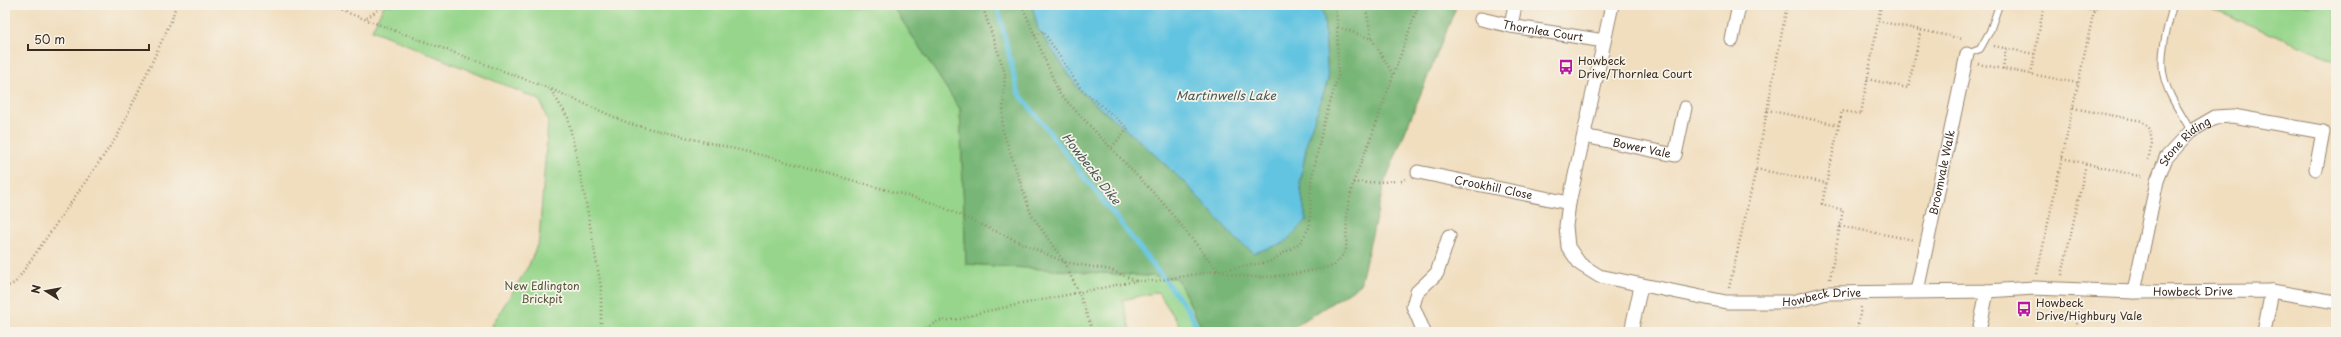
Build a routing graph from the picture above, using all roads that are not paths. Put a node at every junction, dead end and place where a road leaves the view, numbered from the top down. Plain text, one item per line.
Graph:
1 (1515, 5) edge
2 (1612, 5) edge
3 (1739, 5) edge
4 (1999, 5) edge
5 (2173, 5) edge
6 (1481, 19) dead end
7 (1511, 26) junction
8 (1732, 40) dead end
9 (1604, 41) junction
10 (1966, 58) joint
11 (1685, 108) dead end
12 (2191, 131) junction
13 (1584, 136) junction
14 (2316, 169) dead end
15 (1418, 172) road end
16 (1569, 203) junction
17 (1449, 236) dead end
18 (1642, 286) junction
19 (1917, 291) junction
20 (1987, 291) junction
21 (2272, 291) junction
22 (2134, 292) junction
23 (2336, 302) edge
24 (1424, 332) edge
25 (1631, 332) edge
26 (1979, 332) edge
27 (2264, 332) edge

1 - 7 street
2 - 9 street, Howbeck Drive
3 - 8 street
4 - 10 lane
5 - 12 lane
6 - 7 street, Thornlea Court
7 - 9 street, Thornlea Court
9 - 13 street, Howbeck Drive
10 - 19 street, Broomvale Walk
11 - 13 street, Bower Vale
12 - 14 street, Stone Riding
12 - 22 street, Stone Riding
13 - 16 street, Howbeck Drive
15 - 16 street, Crookhill Close
16 - 18 street, Howbeck Drive
17 - 24 street
18 - 19 street, Howbeck Drive
18 - 25 street
19 - 20 street, Howbeck Drive
20 - 22 street, Howbeck Drive
20 - 26 street
21 - 22 street, Howbeck Drive
21 - 23 street, Howbeck Drive
21 - 27 street

